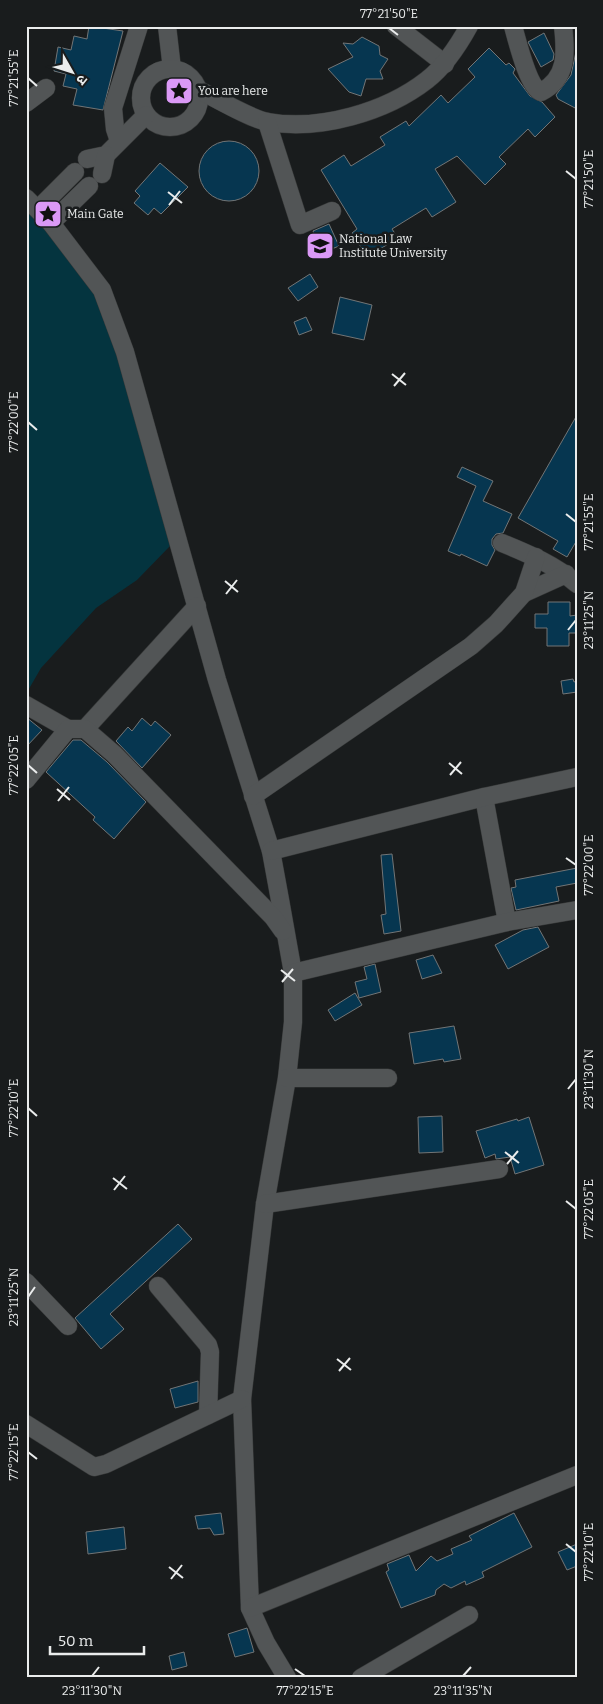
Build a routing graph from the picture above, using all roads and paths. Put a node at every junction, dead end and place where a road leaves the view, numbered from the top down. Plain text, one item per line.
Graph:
1 (139, 26) edge
2 (167, 26) edge
3 (396, 26) edge
4 (469, 26) edge
5 (513, 26) edge
6 (563, 26) edge
7 (444, 64) junction
8 (172, 69) junction
9 (46, 88) dead end
10 (200, 90) junction
11 (26, 103) edge
12 (146, 115) junction
13 (267, 122) junction
14 (119, 141) junction
15 (106, 155) junction
16 (102, 174) dead end
17 (89, 186) dead end
18 (32, 204) edge
19 (332, 211) dead end
20 (51, 223) junction
21 (502, 543) dead end
22 (536, 557) junction
23 (571, 579) edge
24 (524, 593) junction
25 (197, 606) junction
26 (26, 705) edge
27 (77, 729) junction
28 (577, 777) edge
29 (26, 780) edge
30 (253, 796) junction
31 (484, 797) junction
32 (271, 850) junction
33 (577, 910) edge
34 (508, 922) junction
35 (286, 936) junction
36 (293, 973) junction
37 (287, 1078) junction
38 (388, 1078) dead end
39 (499, 1169) dead end
40 (265, 1204) junction
41 (26, 1282) edge
42 (158, 1286) dead end
43 (68, 1326) dead end
44 (242, 1399) junction
45 (208, 1415) junction
46 (26, 1424) edge
47 (577, 1475) edge
48 (250, 1608) junction
49 (469, 1615) dead end
50 (287, 1678) edge
51 (361, 1678) edge

1 - 14 street
2 - 8 street
3 - 7 street
4 - 7 street
5 - 6 street
7 - 13 street
8 - 10 street
8 - 12 street
9 - 11 street
10 - 12 street
10 - 13 street
12 - 14 street
13 - 19 street
14 - 15 street
15 - 16 street
15 - 18 street
17 - 20 street
18 - 20 street
20 - 25 street
21 - 22 street
22 - 23 street
22 - 24 street
23 - 24 street
24 - 30 street
25 - 27 street
25 - 30 street
26 - 27 street
27 - 29 street
27 - 35 street
28 - 31 street
30 - 32 street
31 - 32 street
31 - 34 street
32 - 35 street
33 - 34 street
34 - 36 street
35 - 36 street
36 - 37 street
37 - 38 street
37 - 40 street
39 - 40 street
40 - 44 street
41 - 43 street
42 - 45 street
44 - 45 street
44 - 48 street
45 - 46 street
47 - 48 street
48 - 50 street
49 - 51 street

